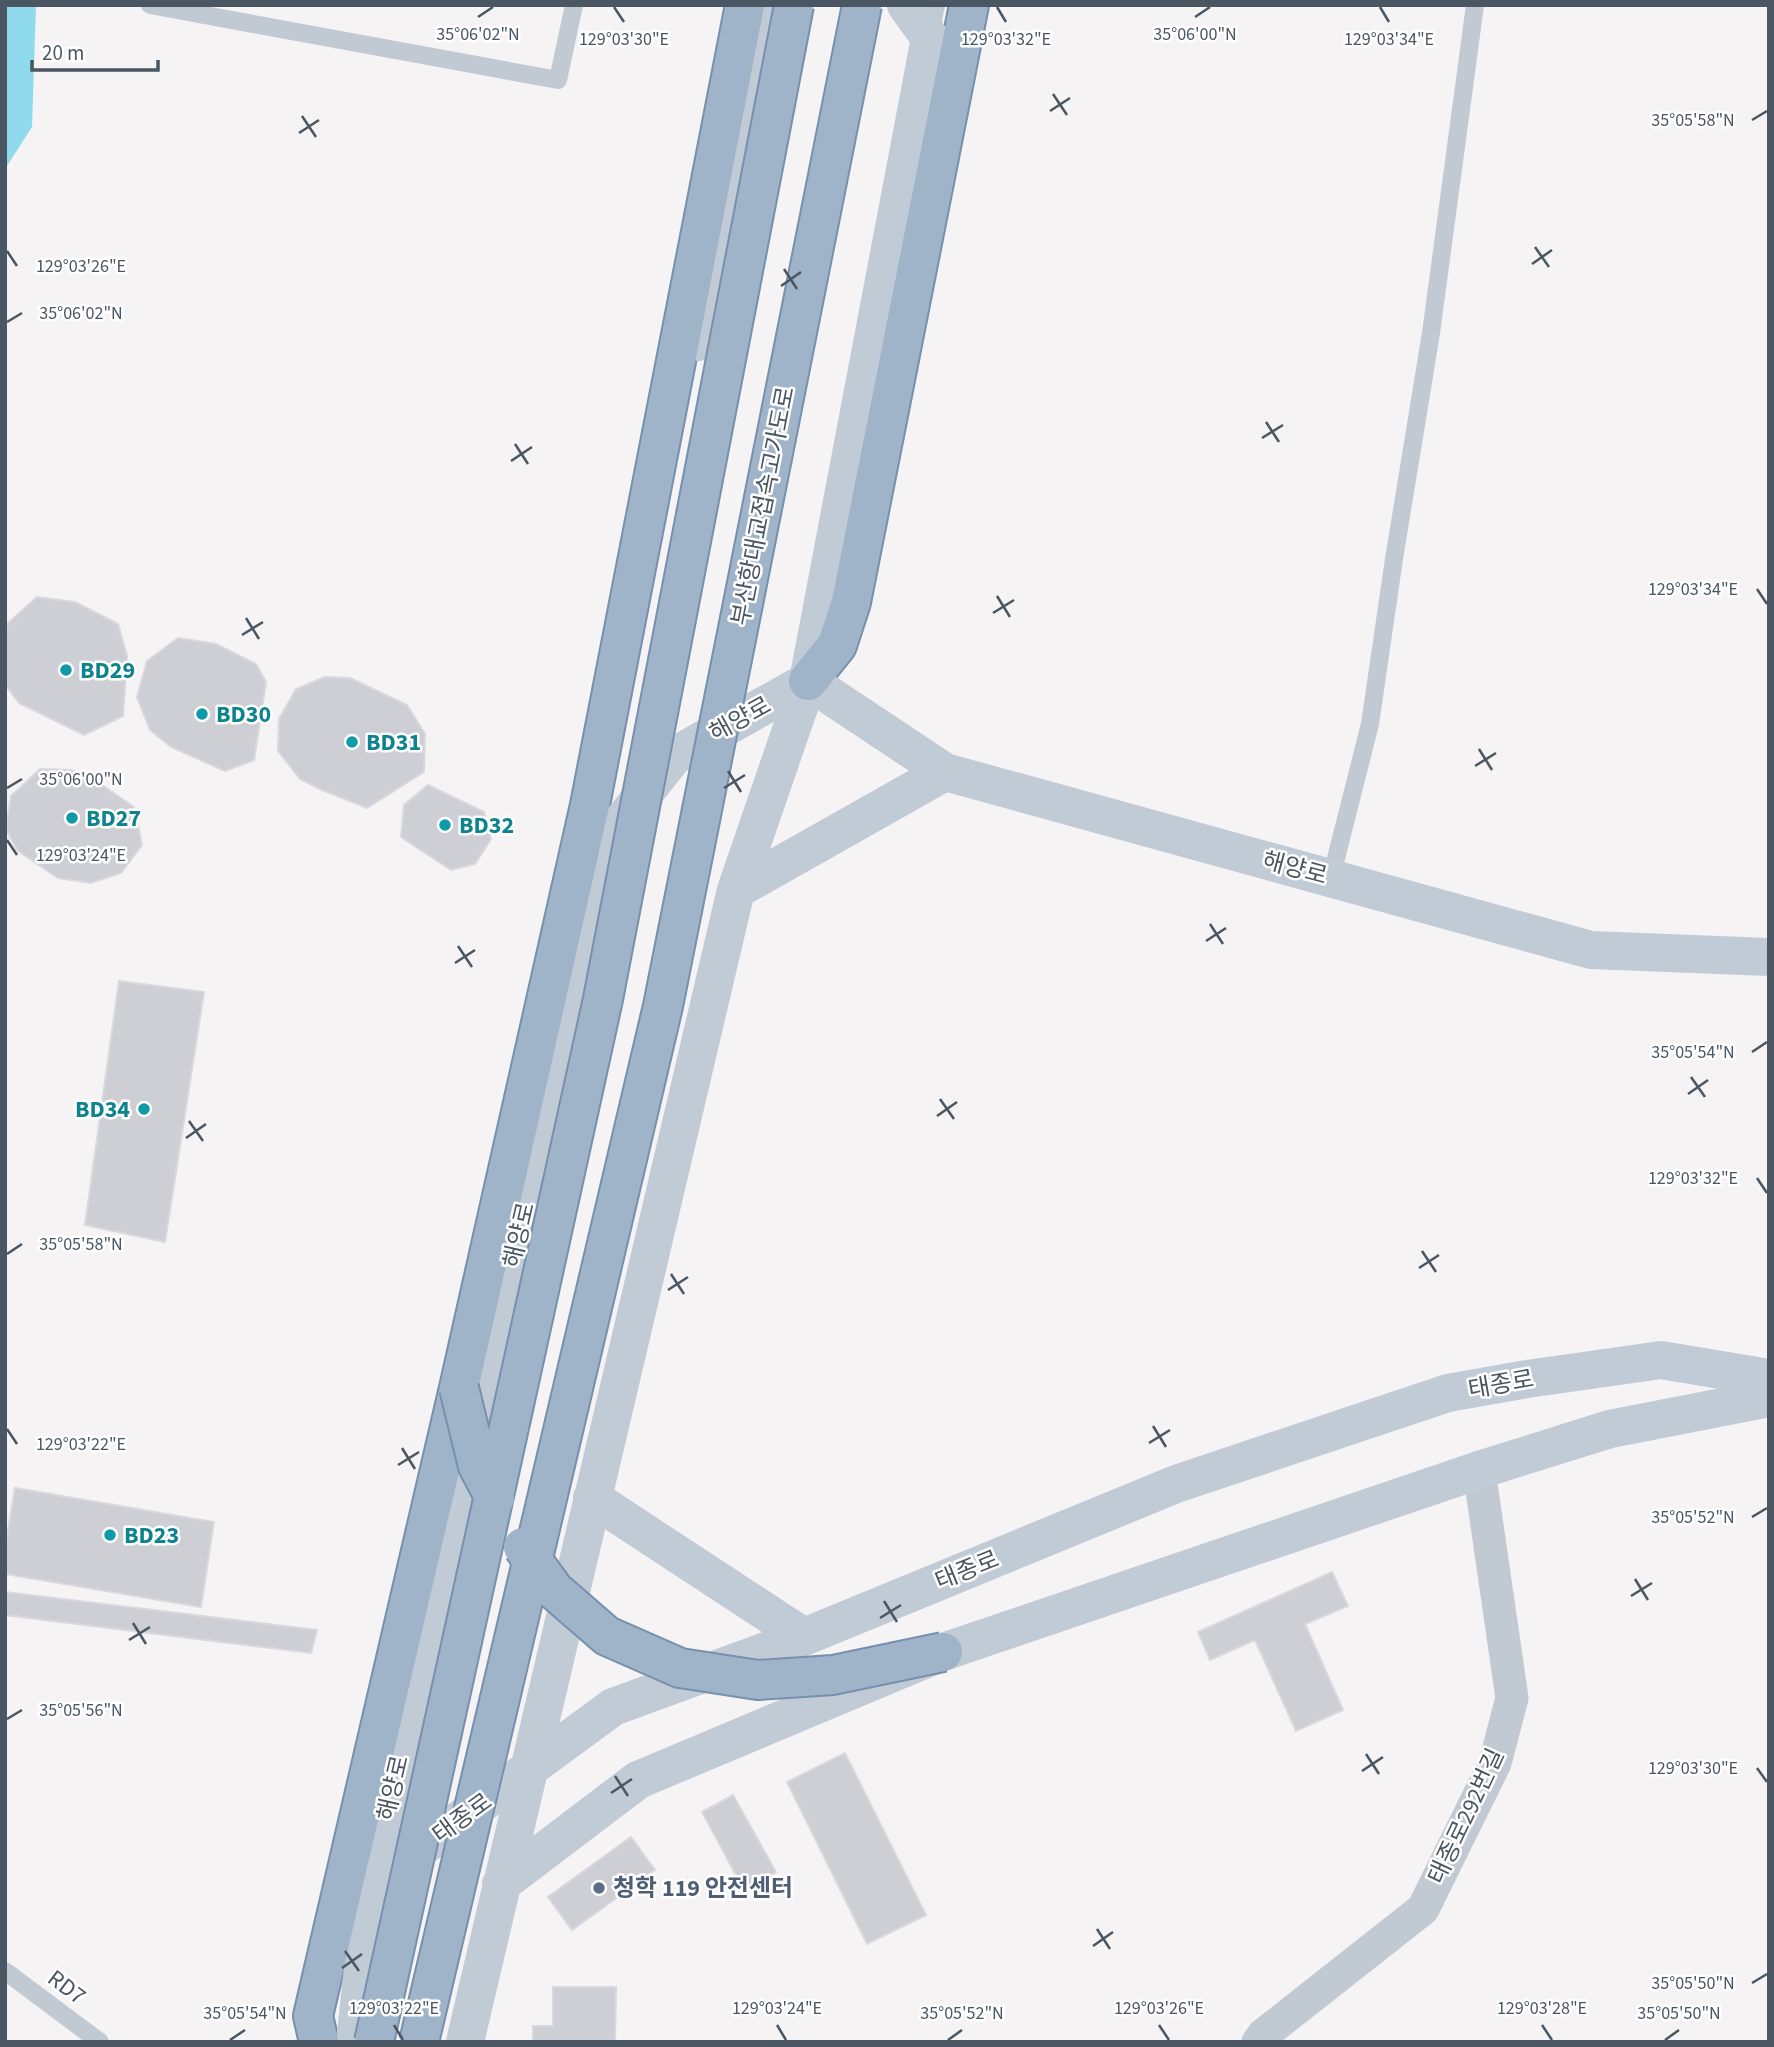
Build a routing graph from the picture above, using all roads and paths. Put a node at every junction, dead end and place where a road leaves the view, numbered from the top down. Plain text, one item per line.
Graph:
1 (149, 5) edge
2 (574, 5) edge
3 (745, 5) edge
4 (862, 5) edge
5 (906, 5) edge
6 (969, 5) edge
7 (1475, 5) edge
8 (787, 6) edge
9 (933, 22) edge
10 (808, 681) junction
11 (944, 772) junction
12 (1331, 878) junction
13 (736, 890) junction
14 (1769, 957) edge
15 (1769, 1378) edge
16 (459, 1388) junction
17 (1769, 1398) edge
18 (1479, 1470) junction
19 (592, 1498) junction
20 (804, 1637) junction
21 (943, 1653) junction
22 (527, 1770) junction
23 (372, 1884) junction
24 (501, 1884) junction
25 (5, 1970) edge
26 (100, 2042) edge
27 (319, 2042) edge
28 (335, 2042) edge
29 (355, 2042) edge
30 (374, 2042) edge
31 (419, 2042) edge
32 (465, 2042) edge
33 (1258, 2042) edge

1 - 2 lane
3 - 16 highway
4 - 31 highway, 부산항대교접속고가도로, bridge
5 - 9 main road
6 - 10 highway
7 - 12 lane
8 - 28 main road
8 - 30 highway, bridge
9 - 10 main road
10 - 11 main road, 해양로
10 - 13 main road, 해양로
10 - 23 main road, 해양로
11 - 12 main road, 해양로
11 - 13 main road
12 - 14 main road, 해양로
13 - 19 main road, 해양로
15 - 20 main road, 태종로
16 - 21 highway, bridge
16 - 27 highway
17 - 18 main road
18 - 21 main road
18 - 33 street, 태종로292번길
19 - 20 main road
19 - 22 main road, 해양로
20 - 22 main road, 태종로
21 - 24 main road
22 - 23 main road, 태종로
22 - 24 main road, 해양로
23 - 29 main road
24 - 32 main road
25 - 26 lane, RD7

